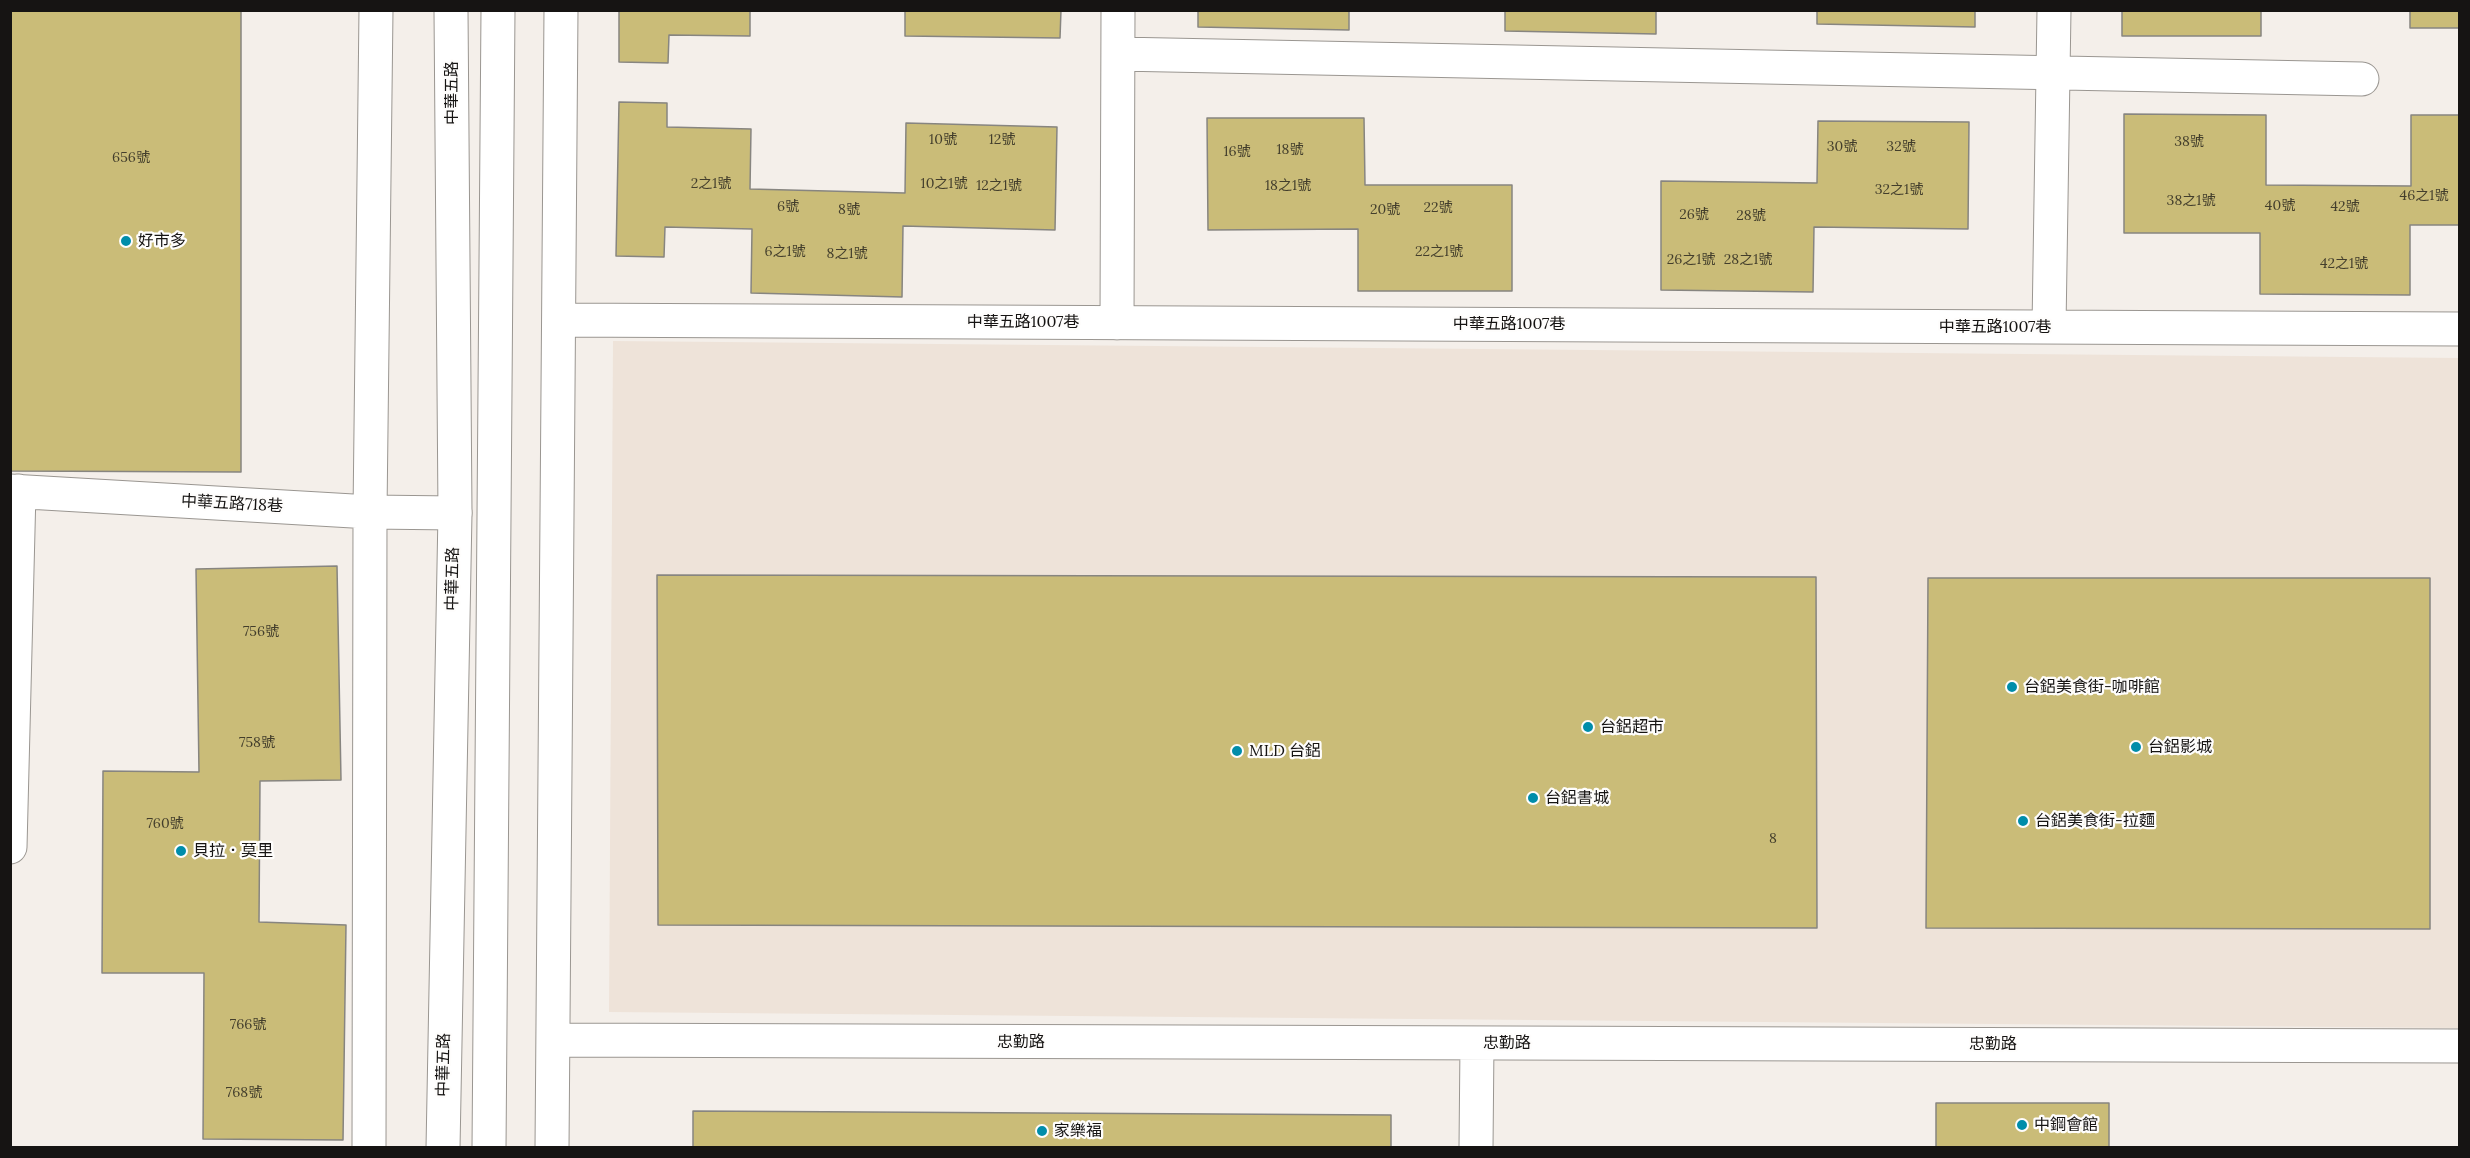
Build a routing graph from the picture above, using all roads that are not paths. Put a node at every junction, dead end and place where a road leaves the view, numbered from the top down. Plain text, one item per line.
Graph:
1 (376, 10) edge
2 (451, 10) edge
3 (498, 10) edge
4 (561, 10) edge
5 (1118, 10) edge
6 (2054, 10) edge
7 (1118, 54) junction
8 (2055, 73) junction
9 (2362, 79) dead end
10 (559, 320) junction
11 (1116, 323) junction
12 (2049, 327) junction
13 (2460, 329) edge
14 (15, 491) edge
15 (370, 512) junction
16 (455, 513) junction
17 (10, 847) edge
18 (554, 1040) junction
19 (1477, 1043) junction
20 (2460, 1046) edge
21 (369, 1148) edge
22 (443, 1148) edge
23 (489, 1148) edge
24 (552, 1148) edge
25 (1476, 1148) edge

1 - 15 street
2 - 16 street, 中華五路
3 - 23 street
4 - 10 street
5 - 7 street
6 - 8 street
7 - 8 street
7 - 11 street
8 - 9 street
8 - 12 street
10 - 11 street, 中華五路1007巷
10 - 18 street
11 - 12 street, 中華五路1007巷
12 - 13 street, 中華五路1007巷
14 - 15 street, 中華五路718巷
14 - 17 street
15 - 16 street, 中華五路718巷
15 - 21 street
16 - 22 street, 中華五路
18 - 19 street, 忠勤路
18 - 24 street
19 - 20 street, 忠勤路
19 - 25 street

